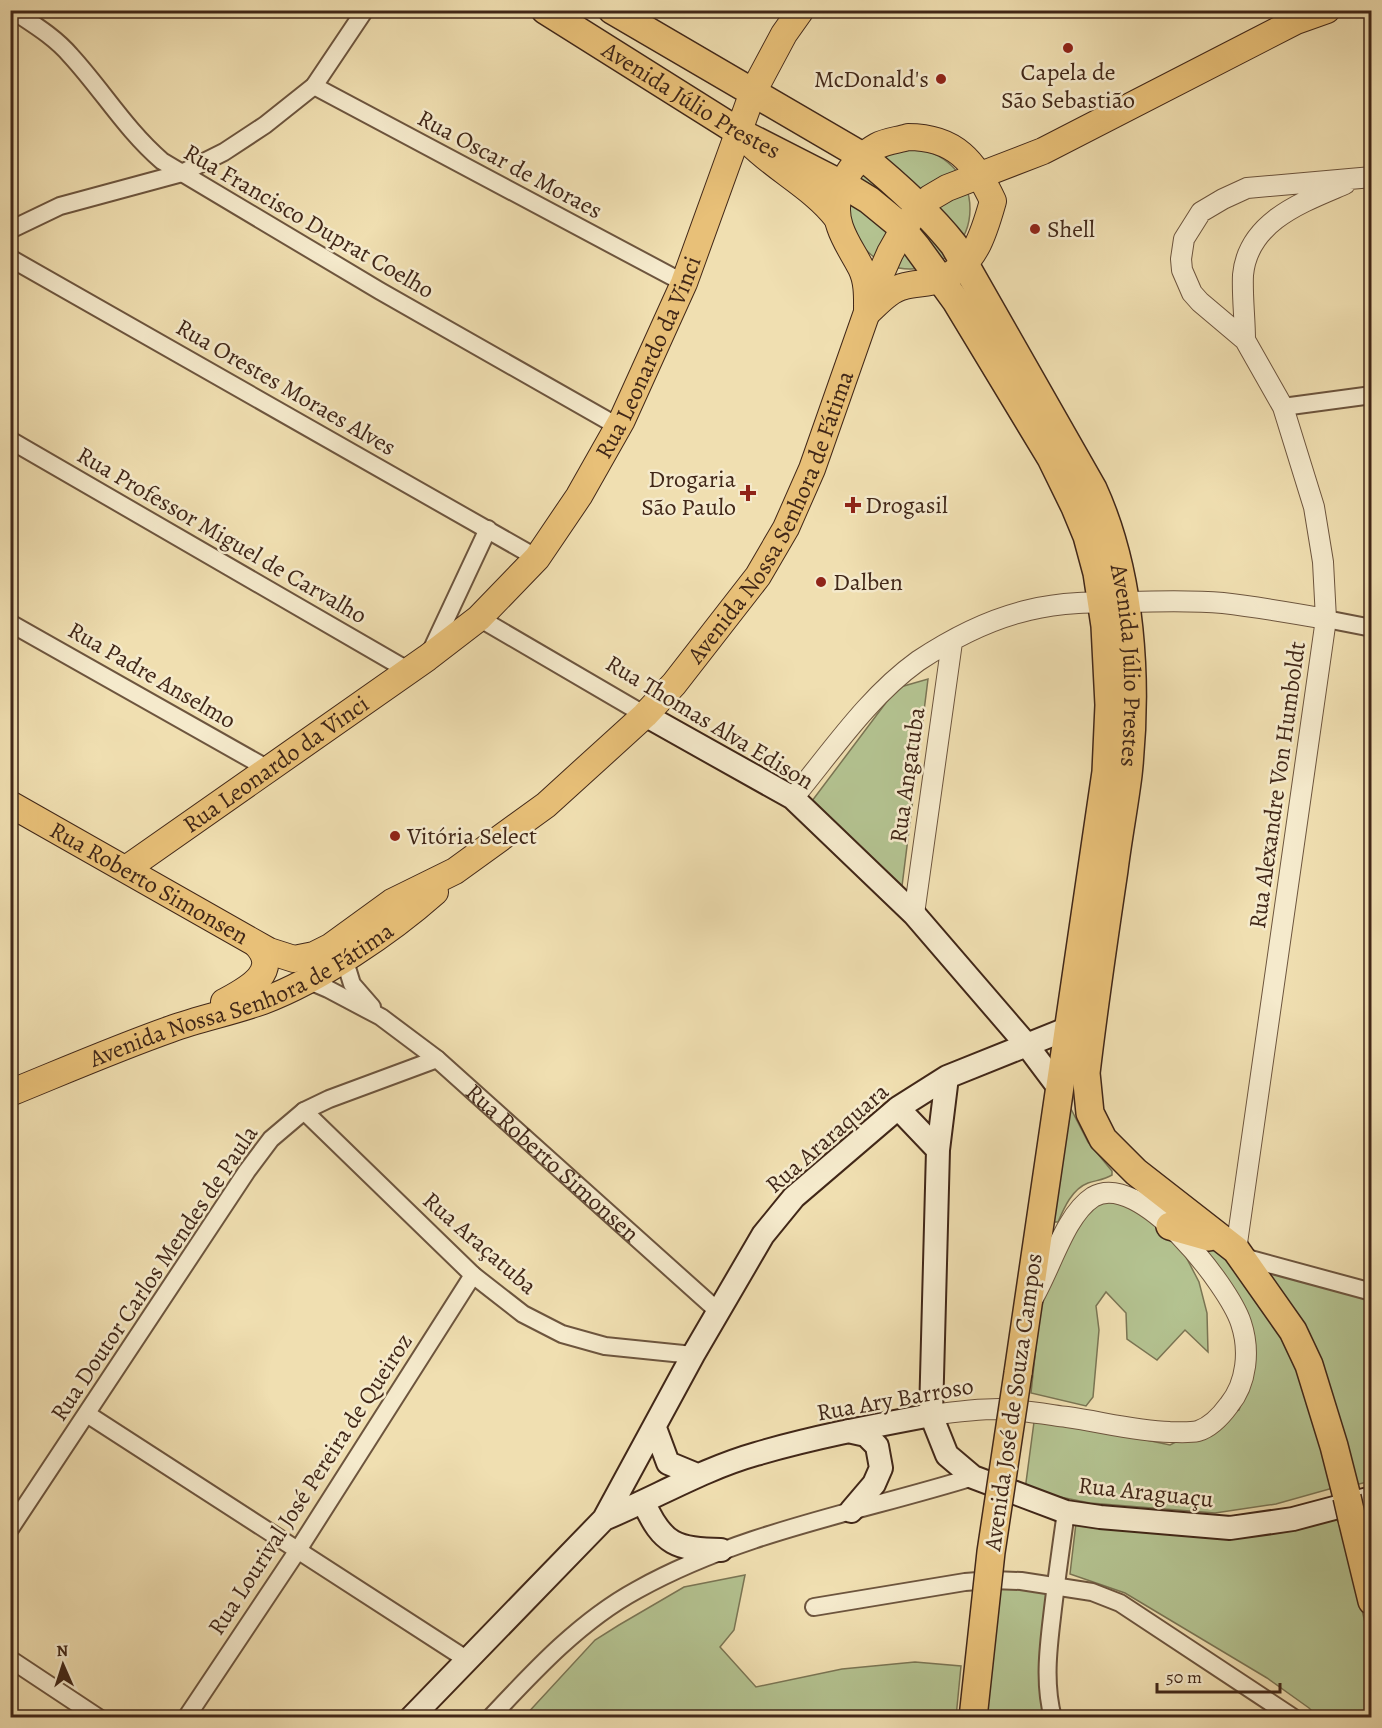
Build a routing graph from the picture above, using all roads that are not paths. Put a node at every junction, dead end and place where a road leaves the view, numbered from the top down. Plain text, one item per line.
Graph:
1 (12, 10) edge
2 (365, 10) edge
3 (545, 10) edge
4 (612, 10) edge
5 (801, 10) edge
6 (1327, 10) edge
7 (314, 86) junction
8 (753, 92) junction
9 (739, 132) junction
10 (959, 150) junction
11 (1043, 151) junction
12 (862, 156) junction
13 (182, 173) junction
14 (980, 176) junction
15 (1370, 177) edge
16 (842, 185) junction
17 (993, 201) junction
18 (919, 207) junction
19 (837, 218) junction
20 (10, 230) edge
21 (903, 230) junction
22 (10, 258) edge
23 (965, 264) junction
24 (940, 280) junction
25 (684, 283) junction
26 (867, 313) junction
27 (1245, 340) junction
28 (1371, 395) edge
29 (1283, 407) junction
30 (618, 427) junction
31 (10, 440) edge
32 (488, 529) junction
33 (537, 558) junction
34 (1113, 601) junction
35 (479, 618) junction
36 (1326, 619) junction
37 (10, 622) edge
38 (1371, 628) edge
39 (952, 642) junction
40 (418, 665) junction
41 (645, 715) junction
42 (270, 770) junction
43 (793, 798) junction
44 (10, 804) edge
45 (126, 869) junction
46 (455, 871) junction
47 (914, 914) junction
48 (257, 945) junction
49 (344, 958) junction
50 (307, 980) junction
51 (381, 1017) junction
52 (181, 1025) junction
53 (1069, 1028) junction
54 (1026, 1044) junction
55 (437, 1059) junction
56 (947, 1077) junction
57 (1059, 1088) junction
58 (10, 1093) edge
59 (898, 1108) junction
60 (304, 1111) junction
61 (938, 1150) junction
62 (1136, 1172) junction
63 (1163, 1219) junction
64 (1234, 1249) junction
65 (473, 1275) junction
66 (1371, 1292) edge
67 (1027, 1308) junction
68 (719, 1312) junction
69 (693, 1355) junction
70 (87, 1414) junction
71 (931, 1414) junction
72 (655, 1428) junction
73 (848, 1431) junction
74 (697, 1476) junction
75 (973, 1477) junction
76 (644, 1503) junction
77 (1357, 1505) edge
78 (851, 1511) junction
79 (1066, 1512) junction
80 (604, 1519) junction
81 (10, 1529) edge
82 (298, 1550) junction
83 (721, 1550) junction
84 (1056, 1586) junction
85 (1371, 1600) edge
86 (814, 1607) dead end
87 (10, 1659) edge
88 (466, 1659) junction
89 (99, 1718) edge
90 (186, 1718) edge
91 (411, 1718) edge
92 (490, 1718) edge
93 (973, 1718) edge
94 (1053, 1718) edge
95 (1294, 1718) edge

1 - 13 street, Rua Francisco Duprat Coelho
2 - 7 street
3 - 9 highway, Avenida Júlio Prestes
4 - 8 highway, Avenida Júlio Prestes
5 - 8 main road, Rua Leonardo da Vinci
6 - 11 main road, Avenida Nossa Senhora de Fátima
7 - 13 street
7 - 25 street, Rua Oscar de Moraes
8 - 9 main road, Rua Leonardo da Vinci
8 - 12 highway, Avenida Júlio Prestes
9 - 16 highway, Avenida Júlio Prestes
9 - 19 main road
9 - 25 main road, Rua Leonardo da Vinci
10 - 11 main road, Avenida Nossa Senhora de Fátima
10 - 12 main road, Avenida Nossa Senhora de Fátima
10 - 14 main road
11 - 14 main road, Avenida Nossa Senhora de Fátima
11 - 17 main road
12 - 16 main road
12 - 18 highway, Avenida Júlio Prestes
13 - 20 street
13 - 30 street, Rua Francisco Duprat Coelho
14 - 17 main road
14 - 18 main road, Avenida Nossa Senhora de Fátima
15 - 27 street, Rua Alexandre Von Humboldt
15 - 27 street, Rua Alexandre Von Humboldt
16 - 19 main road
16 - 21 highway, Avenida Júlio Prestes
17 - 23 main road
18 - 21 main road, Avenida Nossa Senhora de Fátima
18 - 23 highway, Avenida Júlio Prestes
19 - 26 main road
21 - 24 highway, Avenida Júlio Prestes
21 - 26 main road, Avenida Nossa Senhora de Fátima
22 - 32 street, Rua Orestes Moraes Alves
23 - 24 main road
23 - 34 highway, Avenida Júlio Prestes
24 - 26 main road
24 - 34 highway, Avenida Júlio Prestes
25 - 30 main road, Rua Leonardo da Vinci
26 - 41 main road, Avenida Nossa Senhora de Fátima
27 - 29 street, Rua Alexandre Von Humboldt
28 - 29 street
29 - 36 street, Rua Alexandre Von Humboldt
30 - 33 main road, Rua Leonardo da Vinci
31 - 40 street, Rua Professor Miguel de Carvalho
32 - 33 street, Rua Orestes Moraes Alves
32 - 40 street, Rua Leonardo da Vinci
33 - 35 main road, Rua Leonardo da Vinci
34 - 36 street
34 - 39 street
34 - 53 highway, Avenida Júlio Prestes
34 - 62 highway, Avenida Júlio Prestes
35 - 40 main road, Rua Leonardo da Vinci
35 - 41 street, Rua Thomas Alva Edison
36 - 38 street
36 - 64 street, Rua Alexandre Von Humboldt
37 - 42 street, Rua Padre Anselmo
39 - 43 street
39 - 47 street, Rua Angatuba
40 - 42 main road, Rua Leonardo da Vinci
41 - 43 main road, Rua Thomas Alva Edison
41 - 46 main road, Avenida Nossa Senhora de Fátima
42 - 45 main road, Rua Leonardo da Vinci
43 - 47 main road, Rua Thomas Alva Edison
44 - 45 main road, Rua Roberto Simonsen
45 - 48 main road, Rua Roberto Simonsen
46 - 48 main road, Avenida Nossa Senhora de Fátima
46 - 49 main road, Avenida Nossa Senhora de Fátima
47 - 54 main road, Rua Thomas Alva Edison
48 - 50 main road
48 - 52 main road
49 - 50 main road, Avenida Nossa Senhora de Fátima
49 - 51 street, Rua Roberto Simonsen
50 - 51 street, Rua Roberto Simonsen
50 - 52 main road, Avenida Nossa Senhora de Fátima
51 - 55 street, Rua Roberto Simonsen
52 - 58 main road, Avenida Nossa Senhora de Fátima
53 - 54 main road, Rua Araraquara
53 - 57 highway, Avenida Júlio Prestes
54 - 56 main road, Rua Araraquara
54 - 57 main road, Rua Thomas Alva Edison
55 - 60 street, Rua Doutor Carlos Mendes de Paula
55 - 68 street, Rua Roberto Simonsen
56 - 59 main road, Rua Araraquara
56 - 61 main road, Rua Araguaçu
57 - 67 highway, Avenida José de Souza Campos
59 - 61 main road
59 - 68 main road, Rua Araraquara
60 - 65 street, Rua Araçatuba
60 - 70 street, Rua Doutor Carlos Mendes de Paula
61 - 71 main road, Rua Araguaçu
62 - 63 highway
62 - 64 highway
63 - 64 highway
63 - 67 street, Rua Ary Barroso
63 - 71 street, Rua Ary Barroso
64 - 66 street
64 - 77 highway
65 - 69 street, Rua Araçatuba
65 - 82 street, Rua Lourival José Pereira de Queiroz
67 - 93 highway, Avenida José de Souza Campos, bridge
68 - 69 main road, Rua Araraquara
69 - 72 main road, Rua Araraquara
70 - 81 street, Rua Doutor Carlos Mendes de Paula
70 - 82 street
71 - 73 main road, Rua Ary Barroso
71 - 75 main road, Rua Araguaçu
72 - 74 main road
72 - 80 main road, Rua Araraquara
73 - 74 main road, Rua Ary Barroso
73 - 78 main road
74 - 76 main road, Rua Ary Barroso
75 - 78 street
75 - 79 main road, Rua Araguaçu
76 - 80 main road, Rua Ary Barroso
76 - 83 main road
77 - 79 main road, Rua Araguaçu
77 - 85 highway
78 - 83 street
79 - 84 street
80 - 88 main road, Rua Ary Barroso
82 - 88 street
82 - 90 street, Rua Lourival José Pereira de Queiroz
83 - 92 street
84 - 86 street
84 - 94 street
84 - 95 street
87 - 89 street
88 - 91 main road, Rua Ary Barroso

